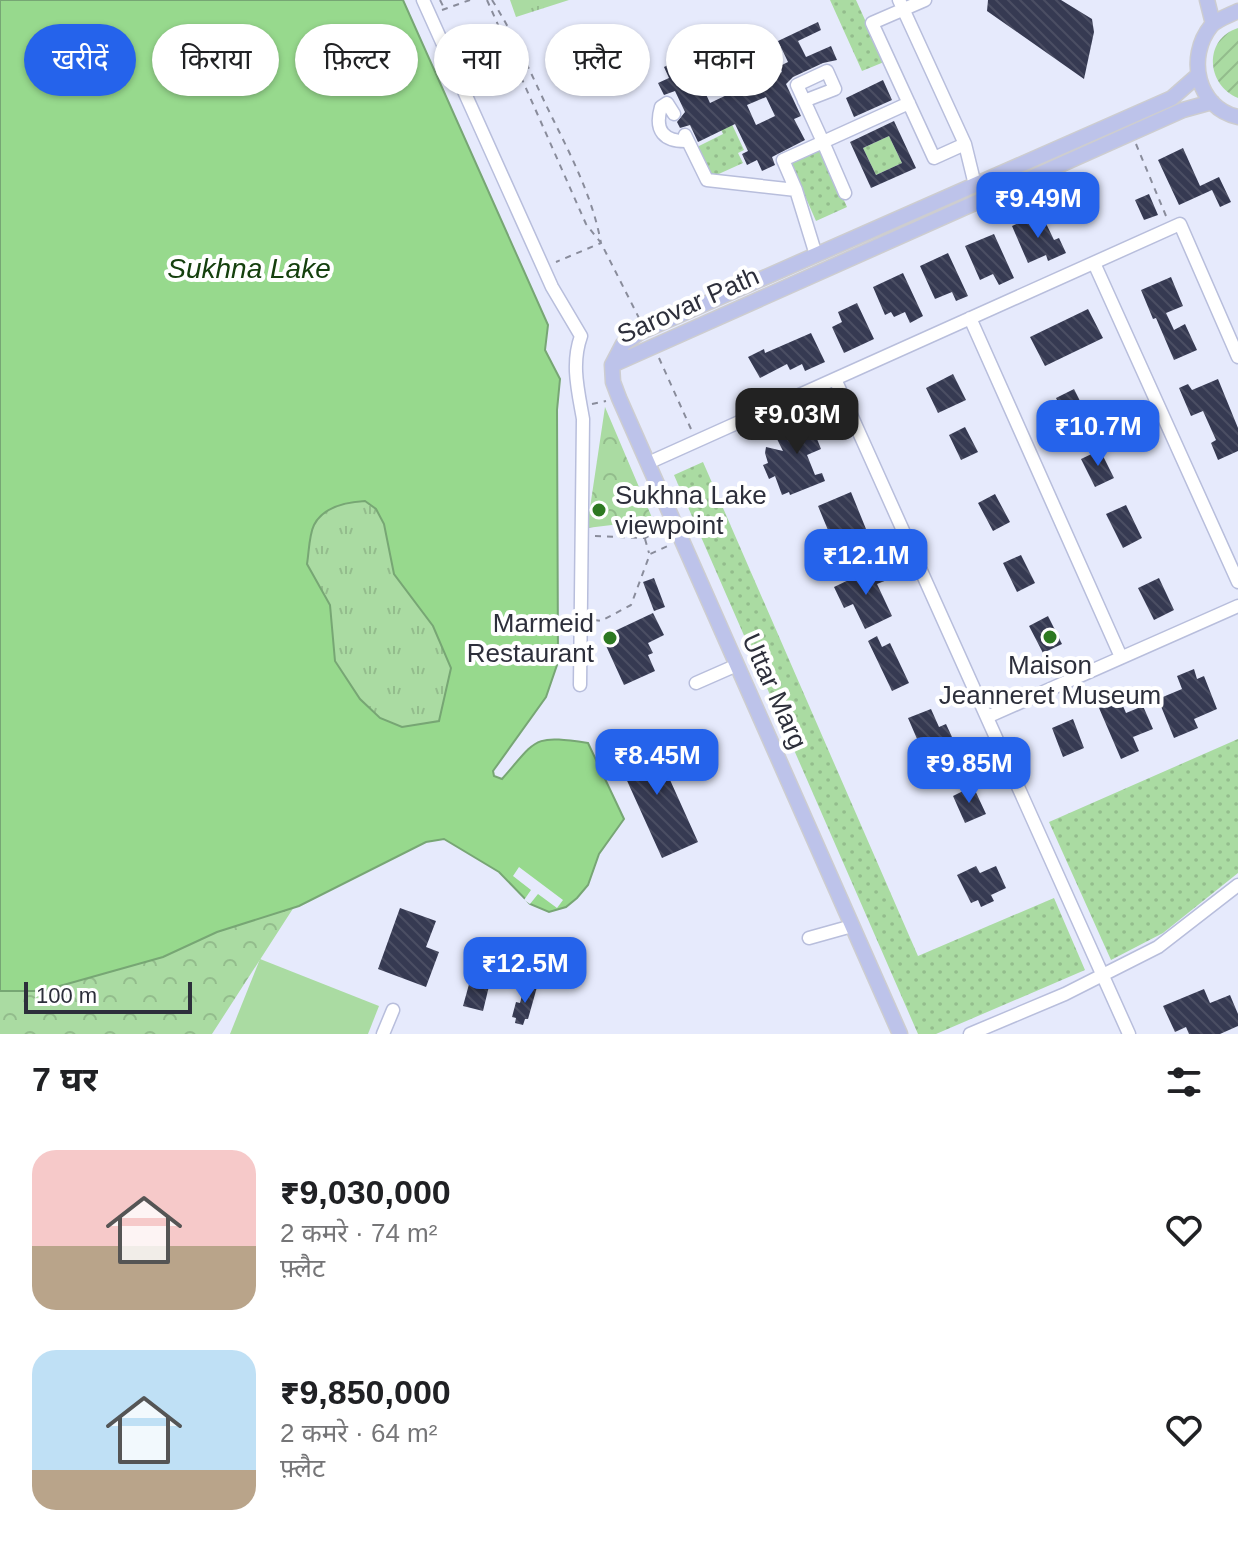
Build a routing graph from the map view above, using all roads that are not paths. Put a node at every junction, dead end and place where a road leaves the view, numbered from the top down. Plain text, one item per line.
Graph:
1 (423, 0) edge
2 (925, 0) edge
3 (1207, 0) edge
4 (901, 5) edge
5 (1238, 11) edge
6 (1213, 24) junction
7 (1197, 76) junction
8 (804, 101) dead end
9 (1212, 102) junction
10 (909, 103) junction
11 (674, 114) dead end
12 (1238, 117) edge
13 (823, 142) junction
14 (965, 144) junction
15 (975, 185) junction
16 (796, 190) junction
17 (845, 193) dead end
18 (816, 255) junction
19 (1094, 263) junction
20 (970, 318) junction
21 (1238, 357) edge
22 (612, 365) junction
23 (835, 379) junction
24 (648, 463) junction
25 (1238, 582) edge
26 (1238, 606) edge
27 (1121, 657) junction
28 (737, 665) junction
29 (696, 683) dead end
30 (580, 685) dead end
31 (987, 717) junction
32 (1238, 885) edge
33 (852, 926) junction
34 (809, 938) dead end
35 (1103, 975) junction
36 (393, 1010) dead end
37 (383, 1034) edge
38 (900, 1034) edge
39 (970, 1034) edge
40 (1129, 1034) edge

1 - 30 street
2 - 4 street
3 - 6 main road
4 - 10 street
4 - 14 street
5 - 6 main road
6 - 7 main road
7 - 9 main road
7 - 15 main road, Sarovar Path
8 - 13 street
9 - 12 main road
9 - 22 main road, Sarovar Path
10 - 13 street
10 - 14 street
11 - 16 street
13 - 16 street
13 - 17 street
14 - 15 street
15 - 18 main road, Sarovar Path
16 - 18 street
18 - 22 main road, Sarovar Path
19 - 20 street
19 - 21 street
19 - 25 street
20 - 23 street
20 - 27 street
22 - 24 main road, Uttar Marg
23 - 24 street
23 - 31 street
24 - 28 main road, Uttar Marg
26 - 27 street
27 - 31 street
28 - 29 street
28 - 33 main road, Uttar Marg
31 - 35 street
32 - 35 street
33 - 34 street
33 - 38 main road, Uttar Marg
35 - 39 street
35 - 40 street
36 - 37 street

